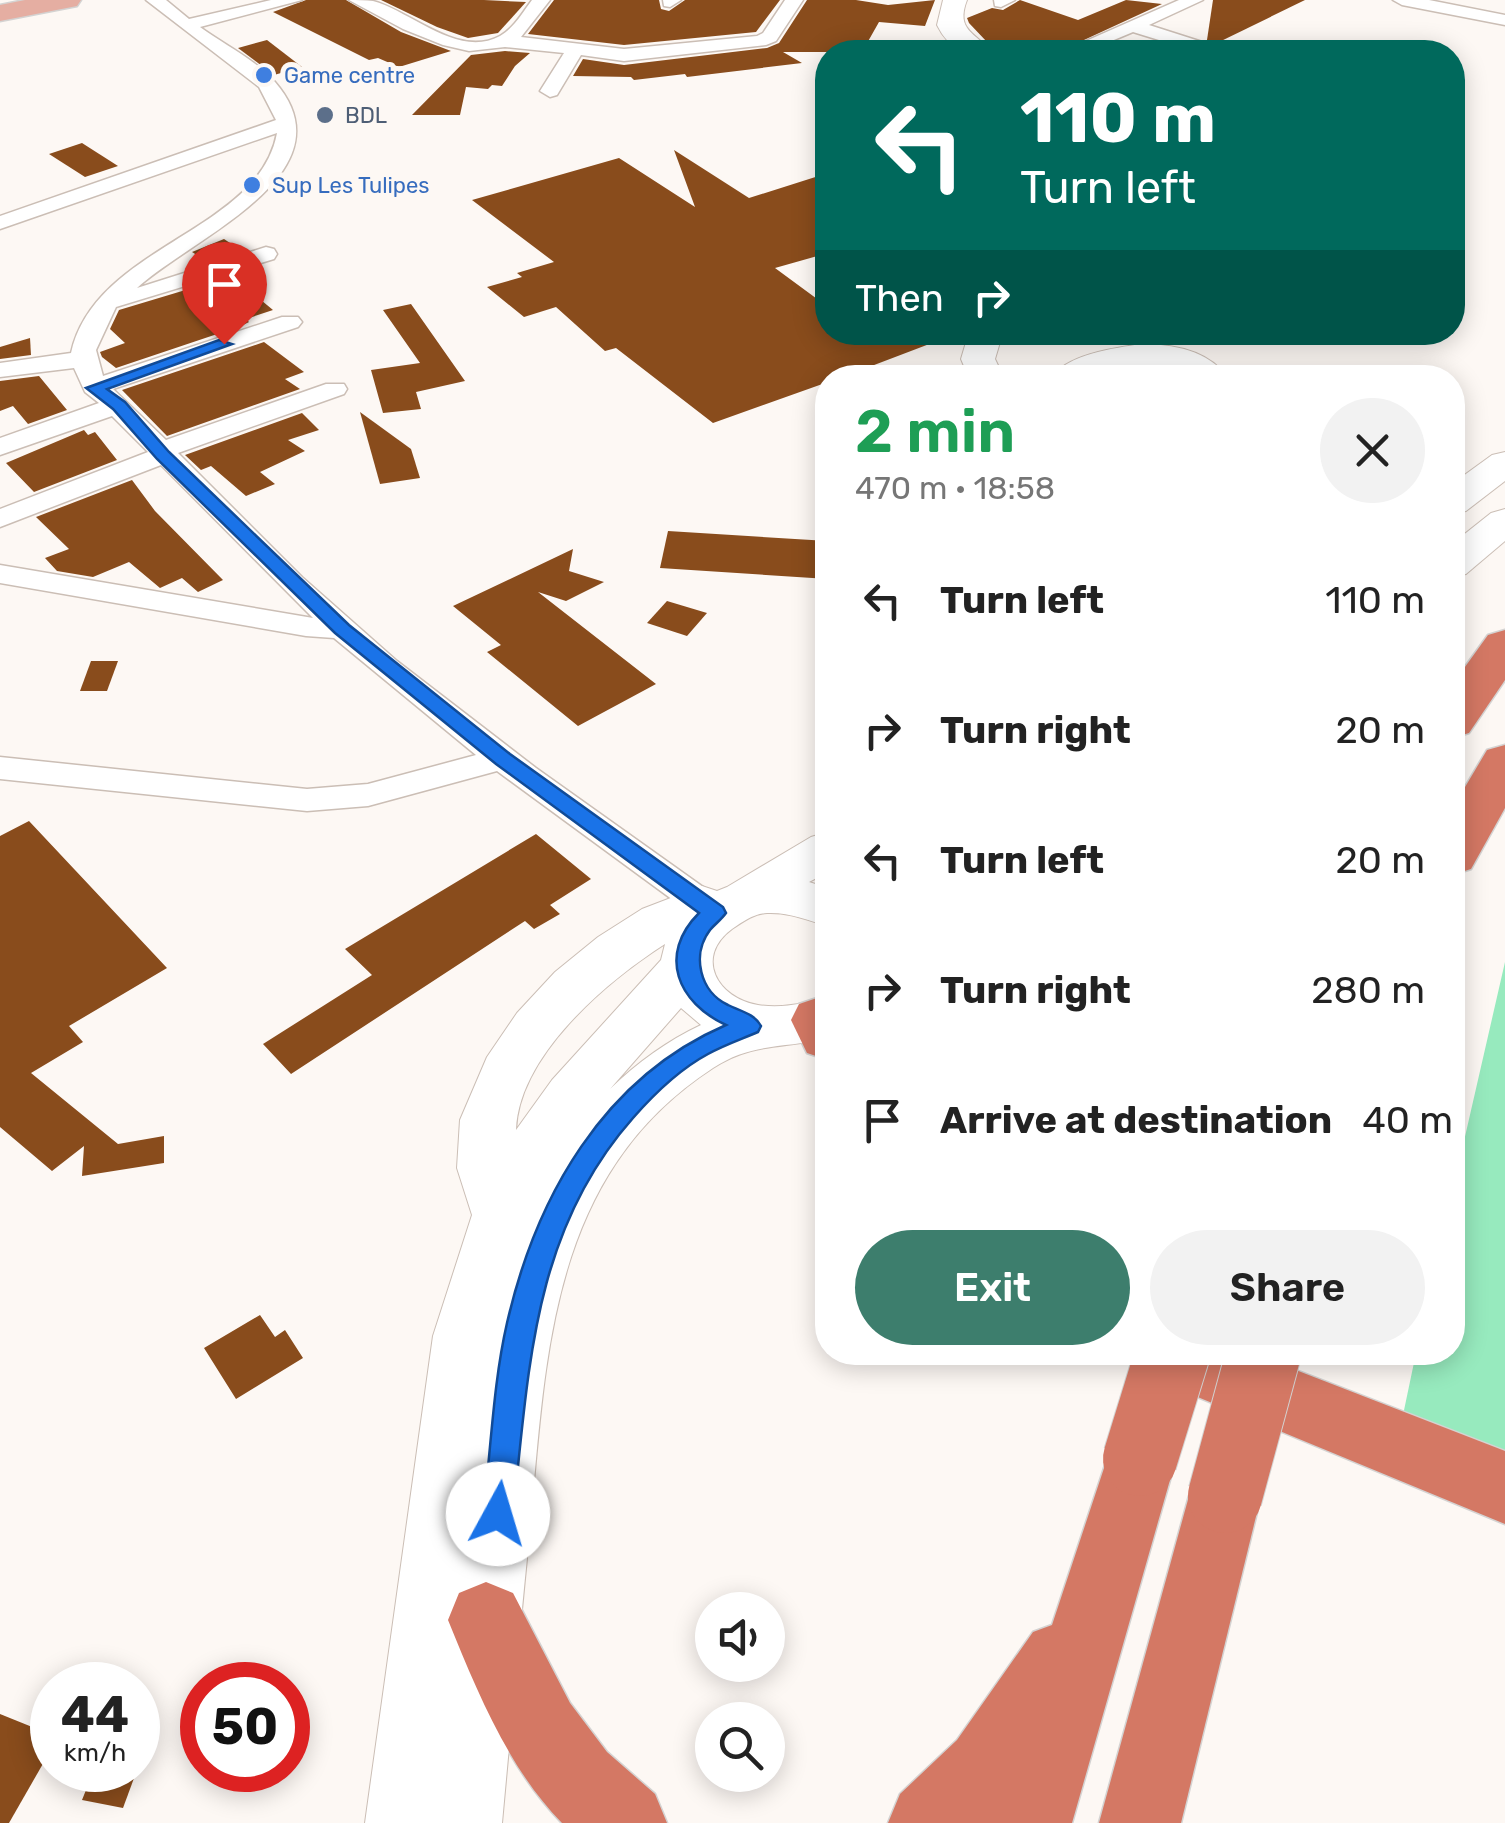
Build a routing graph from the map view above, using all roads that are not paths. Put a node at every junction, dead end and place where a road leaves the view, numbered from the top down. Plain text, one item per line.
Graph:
1 (16, 0) edge
2 (67, 0) edge
3 (155, 0) edge
4 (293, 0) edge
5 (358, 0) edge
6 (540, 0) edge
7 (794, 0) edge
8 (955, 0) edge
9 (1402, 0) edge
10 (1188, 1) edge
11 (0, 3) edge
12 (0, 12) edge
13 (1505, 20) edge
14 (186, 25) junction
15 (1132, 26) junction
16 (964, 40) edge
17 (1099, 40) edge
18 (1176, 40) edge
19 (504, 41) junction
20 (576, 50) junction
21 (550, 91) dead end
22 (288, 122) junction
23 (0, 223) edge
24 (266, 254) dead end
25 (100, 308) junction
26 (290, 322) dead end
27 (83, 358) junction
28 (1096, 365) edge
29 (1191, 365) edge
30 (0, 370) edge
31 (94, 388) junction
32 (334, 389) dead end
33 (119, 405) junction
34 (0, 447) edge
35 (162, 453) junction
36 (1505, 463) edge
37 (1465, 493) edge
38 (0, 519) edge
39 (1505, 521) edge
40 (1465, 555) edge
41 (0, 574) edge
42 (342, 629) junction
43 (1505, 645) edge
44 (1465, 703) edge
45 (503, 759) junction
46 (1505, 762) edge
47 (0, 768) edge
48 (1465, 833) edge
49 (815, 856) edge
50 (815, 904) edge
51 (720, 905) junction
52 (686, 966) junction
53 (749, 1026) junction
54 (815, 1026) edge
55 (501, 1216) junction
56 (1165, 1365) edge
57 (1202, 1365) edge
58 (1260, 1365) edge
59 (1505, 1490) edge
60 (1095, 1607) junction
61 (486, 1620) junction
62 (403, 1823) edge
63 (464, 1823) edge
64 (626, 1823) edge
65 (928, 1823) edge
66 (1030, 1823) edge
67 (1140, 1823) edge

1 - 11 main road
2 - 12 main road
3 - 14 street
4 - 14 street
5 - 19 street
6 - 19 street
7 - 20 street
8 - 16 main road
9 - 13 street
10 - 15 street
14 - 22 street
15 - 17 street
15 - 18 street
19 - 20 street
20 - 21 street
22 - 23 street
22 - 25 street
24 - 25 street
25 - 27 street
26 - 31 street
27 - 30 street
27 - 31 street
28 - 29 main road
31 - 33 street
32 - 35 street
33 - 34 street
33 - 35 street
35 - 38 street
35 - 42 street
36 - 37 main road
39 - 40 main road
41 - 42 street
42 - 45 street
43 - 44 highway
45 - 47 street
45 - 51 street
46 - 48 highway
49 - 51 main road
50 - 51 main road
51 - 52 main road
51 - 55 main road
52 - 53 main road
52 - 55 main road
53 - 54 main road
53 - 61 main road
55 - 62 main road
56 - 60 highway, bridge
57 - 59 highway
58 - 67 highway, bridge
60 - 65 highway
60 - 66 highway
61 - 63 main road
61 - 64 highway

